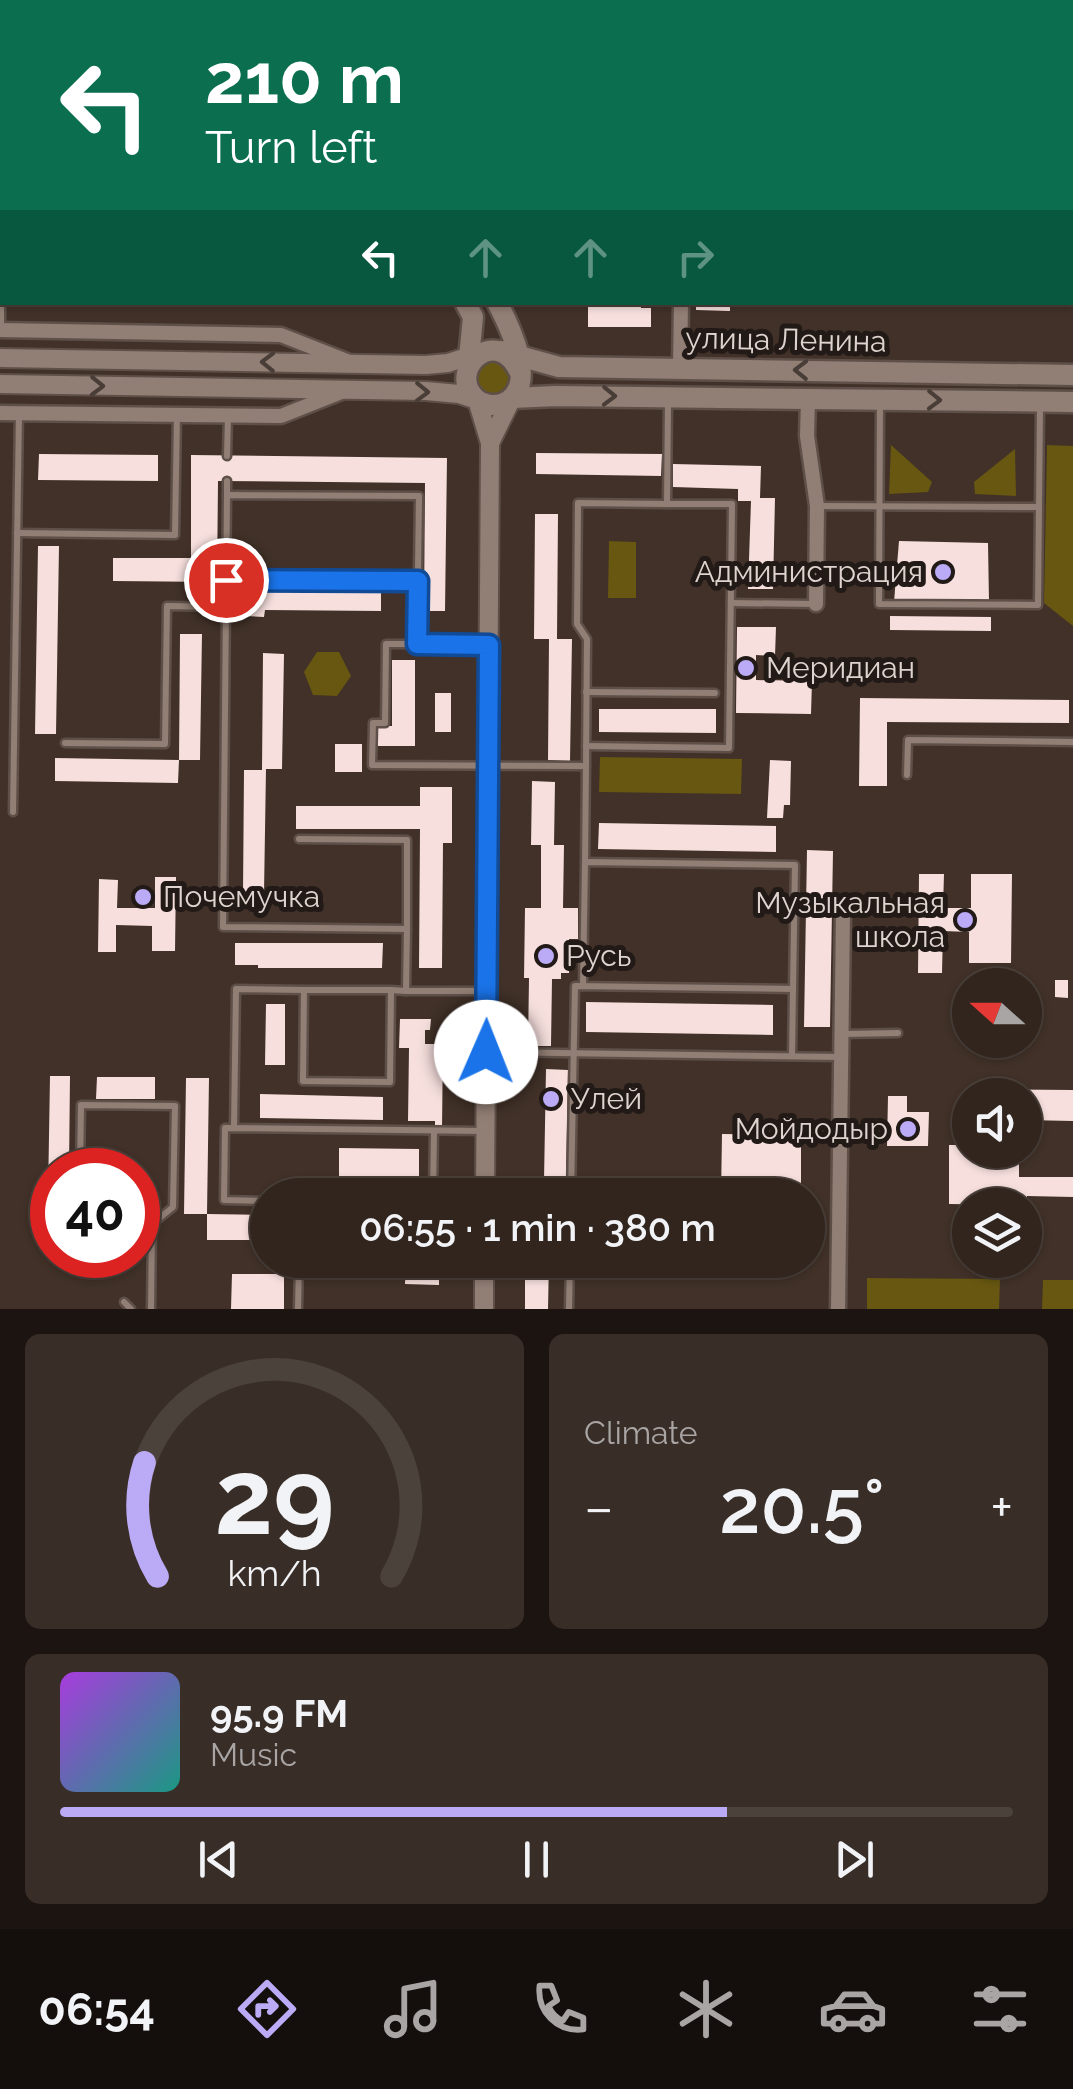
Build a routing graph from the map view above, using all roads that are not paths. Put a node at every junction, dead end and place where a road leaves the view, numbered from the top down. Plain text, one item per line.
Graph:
1 (466, 305) edge
2 (499, 305) edge
3 (681, 305) edge
4 (1, 330) edge
5 (0, 358) edge
6 (492, 361) junction
7 (352, 363) junction
8 (680, 368) junction
9 (1073, 375) edge
10 (0, 384) edge
11 (347, 390) junction
12 (668, 397) junction
13 (512, 398) junction
14 (808, 399) junction
15 (477, 400) junction
16 (880, 400) junction
17 (1040, 402) junction
18 (1073, 402) edge
19 (0, 412) edge
20 (19, 413) junction
21 (177, 414) junction
22 (228, 416) junction
23 (490, 443) junction
24 (228, 456) dead end
25 (227, 482) dead end
26 (227, 495) junction
27 (667, 504) junction
28 (817, 506) junction
29 (880, 506) junction
30 (1039, 507) junction
31 (17, 533) junction
32 (226, 580) junction
33 (418, 581) junction
34 (731, 603) junction
35 (816, 604) joint
36 (226, 607) junction
37 (417, 644) junction
38 (489, 645) junction
39 (586, 692) junction
40 (715, 694) dead end
41 (1073, 742) edge
42 (65, 743) dead end
43 (586, 746) junction
44 (488, 766) junction
45 (586, 766) junction
46 (907, 775) dead end
47 (12, 812) dead end
48 (300, 839) dead end
49 (585, 862) junction
50 (843, 914) dead end
51 (407, 929) junction
52 (583, 986) junction
53 (793, 989) junction
54 (304, 990) junction
55 (391, 990) junction
56 (406, 990) junction
57 (486, 991) junction
58 (898, 1033) dead end
59 (841, 1034) junction
60 (486, 1052) junction
61 (574, 1053) junction
62 (792, 1056) junction
63 (841, 1057) junction
64 (234, 1128) junction
65 (434, 1131) junction
66 (485, 1131) junction
67 (81, 1148) edge
68 (433, 1178) edge
69 (484, 1178) edge
70 (571, 1178) edge
71 (250, 1201) edge
72 (160, 1218) edge
73 (151, 1278) edge
74 (299, 1278) edge
75 (484, 1278) edge
76 (570, 1278) edge
77 (124, 1302) dead end
78 (130, 1309) edge
79 (151, 1309) edge
80 (298, 1309) edge
81 (484, 1309) edge
82 (570, 1309) edge
83 (838, 1309) edge

1 - 6 main road
2 - 6 main road
3 - 8 street
4 - 7 street
7 -> 5 street, улица Ленина
6 - 7 street, улица Ленина
6 - 8 main road, улица Ленина
6 - 13 main road
6 - 15 main road
9 -> 8 main road, улица Ленина
10 -> 11 street
11 -> 15 street
11 - 22 street
13 -> 12 main road, улица Ленина
12 - 14 main road, улица Ленина
12 - 27 lane
13 - 15 main road, улица Ленина
13 - 23 street
14 - 16 main road, улица Ленина
14 - 28 street
15 - 23 street
16 -> 17 main road, улица Ленина
16 - 29 lane
17 - 18 main road, улица Ленина
17 - 30 lane
19 - 20 street
20 - 21 street
20 - 31 lane
21 - 22 street
21 - 31 lane
22 - 24 lane
23 - 38 street
25 - 26 lane
26 - 32 lane
26 - 33 lane
27 - 34 lane
27 - 39 lane
28 - 29 lane
28 - 35 street
29 - 30 lane
29 - 30 lane
31 - 47 lane
32 - 33 lane
32 - 36 lane
33 - 37 lane
34 - 35 lane
34 - 43 lane
36 - 42 lane
36 - 51 lane
37 - 38 lane
37 - 44 lane
38 - 44 street
39 - 40 lane
39 - 43 lane
41 - 46 lane
43 - 45 lane
44 - 45 lane
44 - 57 street
45 - 49 lane
48 - 51 lane
49 - 52 lane
49 - 53 lane
50 - 59 street
51 - 56 lane
52 - 53 lane
52 - 61 lane
53 - 62 lane
54 - 55 lane
54 - 55 lane
54 - 64 lane
55 - 56 lane
56 - 57 lane
57 - 60 street
58 - 59 lane
59 - 63 street
60 - 61 lane
60 - 66 street
61 - 62 lane
61 - 70 lane
62 - 63 lane
63 - 83 street
64 - 65 lane
64 - 71 lane
65 - 66 lane
65 - 68 lane
66 - 69 street
67 - 72 lane
73 - 79 lane
74 - 80 lane
75 - 81 street
76 - 82 lane
77 - 78 lane

